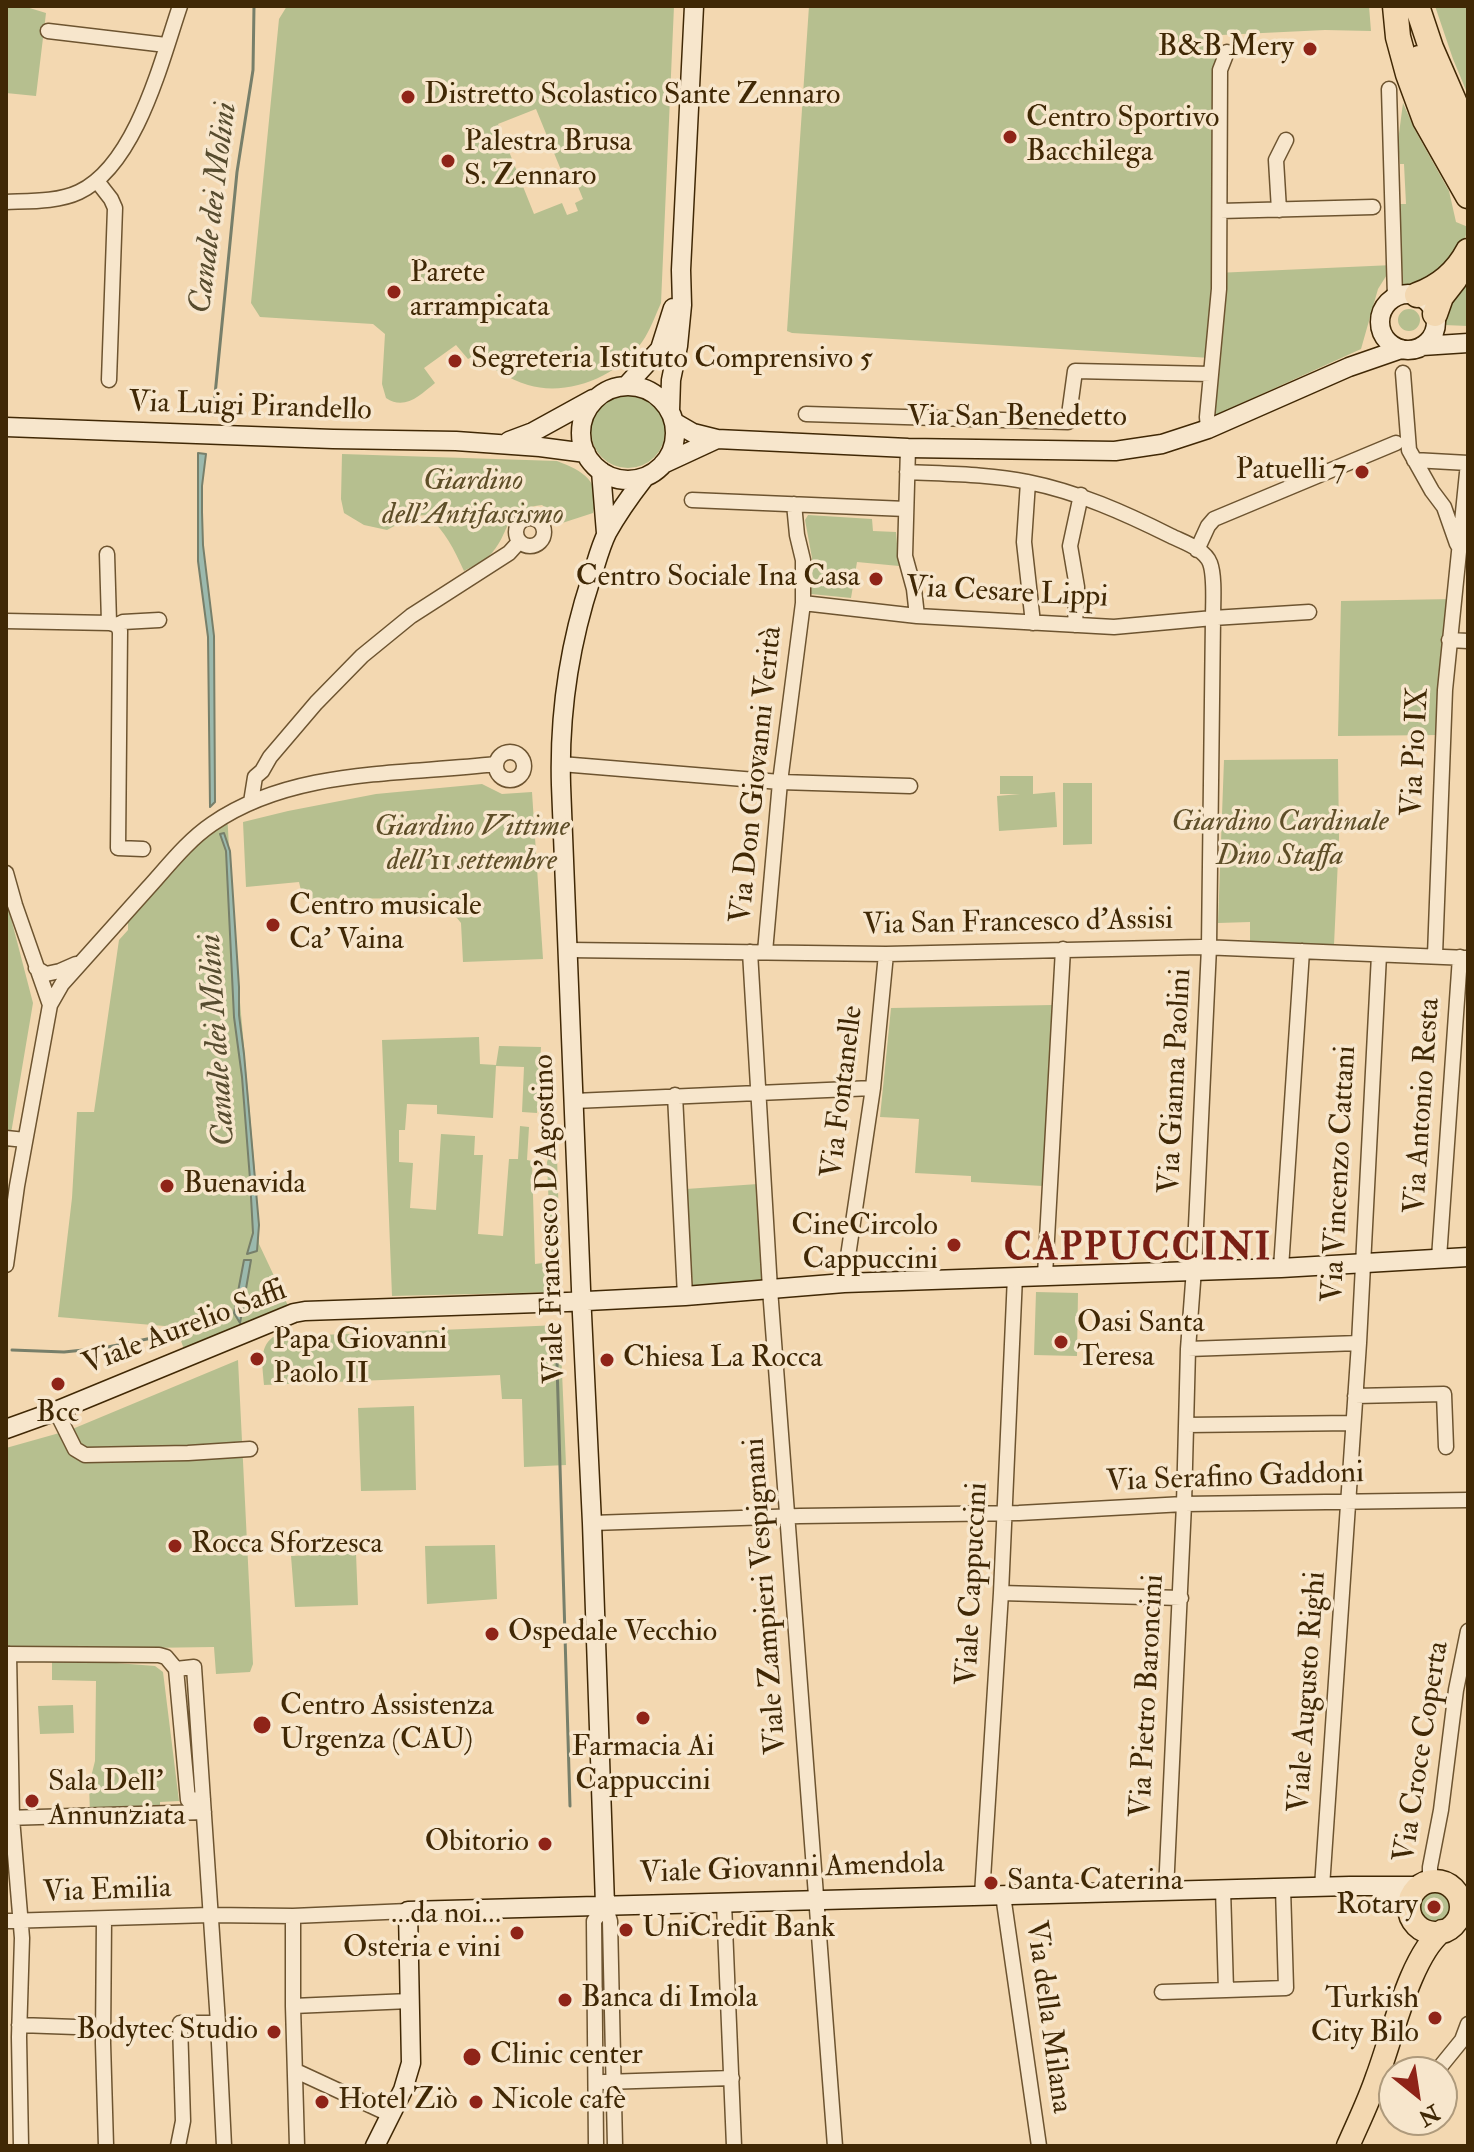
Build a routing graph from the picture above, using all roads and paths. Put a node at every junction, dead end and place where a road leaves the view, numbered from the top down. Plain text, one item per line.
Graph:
1 (180, 6) edge
2 (694, 6) edge
3 (1398, 6) edge
4 (1417, 6) edge
5 (48, 31) dead end
6 (166, 45) junction
7 (1227, 52) dead end
8 (1389, 89) dead end
9 (1468, 128) edge
10 (1286, 140) dead end
11 (1468, 162) edge
12 (97, 181) junction
13 (1468, 196) edge
14 (6, 202) edge
15 (1373, 207) dead end
16 (1279, 210) junction
17 (1220, 211) junction
18 (1468, 251) edge
19 (1468, 267) edge
20 (1406, 296) junction
21 (1436, 320) junction
22 (1381, 326) junction
23 (1468, 336) edge
24 (1468, 343) edge
25 (1422, 346) junction
26 (669, 347) junction
27 (1401, 349) junction
28 (1349, 367) junction
29 (1403, 373) dead end
30 (1211, 374) junction
31 (109, 380) dead end
32 (626, 386) junction
33 (599, 396) junction
34 (806, 414) dead end
35 (672, 417) junction
36 (6, 427) edge
37 (1208, 429) junction
38 (717, 439) junction
39 (493, 443) junction
40 (1396, 443) dead end
41 (908, 448) junction
42 (586, 453) junction
43 (1414, 460) junction
44 (1468, 463) edge
45 (663, 464) junction
46 (601, 471) junction
47 (907, 472) junction
48 (645, 477) junction
49 (1028, 482) junction
50 (1081, 495) junction
51 (692, 500) dead end
52 (794, 504) junction
53 (906, 509) junction
54 (606, 535) junction
55 (519, 542) dead end
56 (1197, 550) junction
57 (1460, 552) junction
58 (107, 554) dead end
59 (803, 603) junction
60 (1309, 612) dead end
61 (917, 616) junction
62 (1213, 618) junction
63 (159, 620) dead end
64 (6, 621) edge
65 (1033, 623) junction
66 (113, 624) junction
67 (1075, 625) junction
68 (1449, 640) junction
69 (1468, 641) edge
70 (495, 764) dead end
71 (561, 764) junction
72 (262, 771) junction
73 (780, 782) junction
74 (910, 786) dead end
75 (265, 796) junction
76 (251, 802) junction
77 (143, 849) dead end
78 (6, 873) edge
79 (1209, 947) junction
80 (1063, 949) junction
81 (568, 950) junction
82 (1302, 951) junction
83 (757, 952) junction
84 (886, 954) junction
85 (1379, 955) junction
86 (1435, 955) junction
87 (1464, 958) edge
88 (84, 960) junction
89 (36, 968) junction
90 (50, 1005) junction
91 (873, 1088) junction
92 (759, 1091) junction
93 (675, 1095) junction
94 (574, 1101) junction
95 (6, 1138) edge
96 (25, 1140) junction
97 (1468, 1257) edge
98 (1439, 1258) junction
99 (1363, 1264) junction
100 (6, 1265) edge
101 (1281, 1268) junction
102 (1194, 1269) junction
103 (1045, 1275) junction
104 (1015, 1276) junction
105 (844, 1283) junction
106 (770, 1289) junction
107 (685, 1296) junction
108 (581, 1301) junction
109 (1359, 1343) junction
110 (1188, 1349) junction
111 (1355, 1396) junction
112 (56, 1411) junction
113 (1353, 1423) junction
114 (1186, 1425) junction
115 (6, 1429) edge
116 (1446, 1447) dead end
117 (250, 1449) dead end
118 (1349, 1500) junction
119 (1468, 1500) edge
120 (1184, 1504) junction
121 (1004, 1513) junction
122 (787, 1517) junction
123 (592, 1523) junction
124 (1001, 1593) junction
125 (1181, 1598) junction
126 (1468, 1631) edge
127 (7, 1654) edge
128 (204, 1806) junction
129 (9, 1818) edge
130 (1441, 1884) edge
131 (1322, 1887) junction
132 (1377, 1887) junction
133 (1283, 1888) junction
134 (1223, 1889) junction
135 (1166, 1891) junction
136 (982, 1895) junction
137 (1003, 1895) junction
138 (817, 1900) junction
139 (724, 1903) junction
140 (605, 1905) junction
141 (1464, 1910) edge
142 (408, 1911) junction
143 (210, 1915) junction
144 (1411, 1915) junction
145 (293, 1916) junction
146 (104, 1919) junction
147 (14, 1921) edge
148 (1442, 1931) junction
149 (1411, 1981) junction
150 (1226, 1990) junction
151 (1162, 1992) dead end
152 (410, 2001) junction
153 (293, 2006) junction
154 (218, 2023) junction
155 (1468, 2024) edge
156 (104, 2028) junction
157 (15, 2033) edge
158 (1392, 2056) edge
159 (1449, 2056) edge
160 (296, 2071) junction
161 (732, 2078) junction
162 (596, 2082) junction
163 (614, 2082) junction
164 (1378, 2096) edge
165 (391, 2115) junction
166 (13, 2119) edge
167 (21, 2146) edge
168 (106, 2146) edge
169 (178, 2146) edge
170 (224, 2146) edge
171 (297, 2146) edge
172 (375, 2146) edge
173 (596, 2146) edge
174 (615, 2146) edge
175 (734, 2146) edge
176 (835, 2146) edge
177 (1039, 2146) edge
178 (1348, 2146) edge

1 - 6 street
2 - 26 street
3 - 11 highway
3 - 13 highway
4 - 9 highway
5 - 6 street
6 - 12 street
7 - 17 street
8 - 20 street, Via San Benedetto
10 - 16 street
12 - 14 street
12 - 31 street
15 - 16 street
16 - 17 street
17 - 30 street
18 - 20 highway
19 - 21 highway
20 - 21 street
20 - 22 street, Via San Benedetto
21 - 23 street
21 - 25 street
22 - 27 street
22 - 28 street, Via San Benedetto
24 - 25 street, Via San Benedetto
25 - 27 street, Via San Benedetto
26 - 32 street
26 - 35 street
27 - 28 street, Via San Benedetto
28 - 37 street, Via San Benedetto
29 - 43 street, Via Pio IX
30 - 34 street
30 - 37 street
32 - 33 street
32 - 35 street
33 - 39 street, Via Luigi Pirandello
33 - 42 street
35 - 38 street, Via San Benedetto
35 - 45 street
36 - 39 street, Via Luigi Pirandello
37 - 41 street, Via San Benedetto
38 - 41 street, Via San Benedetto
38 - 45 street, Via San Benedetto
39 - 42 street, Via Luigi Pirandello
40 - 56 street
41 - 47 street
42 - 46 street
43 - 44 street, Via Pio IX
43 - 57 street, Via Pio IX
44 - 57 street, Via Pio IX
45 - 48 street, Viale Francesco D'Agostino
46 - 48 street
46 - 54 street, Viale Francesco D'Agostino
47 - 49 street
47 - 53 street
48 - 54 street, Viale Francesco D'Agostino
49 - 50 street
49 - 65 street
50 - 56 street
50 - 67 street
51 - 52 street
52 - 53 street
52 - 59 street
53 - 61 street
54 - 71 street, Viale Francesco D'Agostino
55 - 72 street
56 - 62 street, Via Gianna Paolini
57 - 68 street, Via Pio IX
58 - 66 street
59 - 61 street, Via Cesare Lippi
59 - 73 street, Via Don Giovanni Verità
60 - 62 street, Via Cesare Lippi
61 - 65 street, Via Cesare Lippi
62 - 67 street, Via Cesare Lippi
62 - 79 street, Via Gianna Paolini
63 - 66 street
64 - 66 street
65 - 67 street, Via Cesare Lippi
66 - 77 street
68 - 69 street
68 - 86 street, Via Pio IX
70 - 75 street
71 - 73 street
71 - 81 street, Viale Francesco D'Agostino
72 - 75 street
72 - 76 street
73 - 74 street
73 - 83 street, Via Don Giovanni Verità
75 - 76 street
76 - 88 street
78 - 89 street
79 - 80 street, Via San Francesco d'Assisi
79 - 82 street, Via San Francesco d'Assisi
79 - 102 street, Via Gianna Paolini
80 - 84 street, Via San Francesco d'Assisi
80 - 103 street
81 - 83 street, Via San Francesco d'Assisi
81 - 94 street, Viale Francesco D'Agostino
82 - 85 street, Via San Francesco d'Assisi
82 - 101 street
83 - 84 street, Via San Francesco d'Assisi
83 - 92 street, Via Don Giovanni Verità
84 - 91 street, Via Fontanelle
85 - 86 street, Via San Francesco d'Assisi
85 - 99 street, Via Vincenzo Cattani
86 - 87 street, Via San Francesco d'Assisi
87 - 98 street, Via Antonio Resta
88 - 89 street
88 - 90 street
89 - 90 street
90 - 96 street
91 - 92 street
91 - 105 street, Via Fontanelle
92 - 93 street
92 - 106 street, Viale Zampieri Vespignani
93 - 94 street
93 - 107 street
94 - 108 street, Viale Francesco D'Agostino
95 - 96 street
96 - 100 street
97 - 98 street, Viale Aurelio Saffi
98 - 99 street, Viale Aurelio Saffi
99 - 101 street, Viale Aurelio Saffi
99 - 109 street, Via Vincenzo Cattani
101 - 102 street, Viale Aurelio Saffi
102 - 103 street, Viale Aurelio Saffi
102 - 110 street, Via Gianna Paolini
103 - 104 street, Viale Aurelio Saffi
104 - 105 street, Viale Aurelio Saffi
104 - 121 street, Viale Cappuccini
105 - 106 street, Viale Aurelio Saffi
106 - 107 street, Viale Aurelio Saffi
106 - 122 street, Viale Zampieri Vespignani
107 - 108 street, Viale Aurelio Saffi
108 - 112 street, Viale Aurelio Saffi
108 - 123 street, Viale Francesco D'Agostino
109 - 110 street
109 - 111 street, Via Vincenzo Cattani
110 - 114 street, Via Gianna Paolini
111 - 113 street, Via Vincenzo Cattani
111 - 116 street
112 - 115 street, Viale Aurelio Saffi
112 - 117 street
113 - 114 street
113 - 118 street, Via Vincenzo Cattani
114 - 120 street, Via Gianna Paolini
118 - 119 street, Via Serafino Gaddoni
118 - 120 street, Via Serafino Gaddoni
118 - 131 street, Viale Augusto Righi
120 - 121 street, Via Serafino Gaddoni
120 - 125 street, Via Pietro Baroncini
121 - 122 street, Via Serafino Gaddoni
121 - 124 street, Viale Cappuccini
122 - 123 street, Via Serafino Gaddoni
122 - 138 street, Viale Zampieri Vespignani
123 - 140 street, Viale Francesco D'Agostino
124 - 125 street
124 - 136 street, Viale Cappuccini
125 - 135 street, Via Pietro Baroncini
126 - 130 street, Via Croce Coperta
127 - 128 street
127 - 129 street
128 - 129 street
128 - 143 street
129 - 147 street
130 - 132 street, Viale Giovanni Amendola
130 - 141 main road
130 - 144 main road
131 - 132 street, Viale Giovanni Amendola
131 - 133 street, Viale Giovanni Amendola
132 - 144 street
133 - 134 street, Viale Giovanni Amendola
133 - 150 street
134 - 135 street, Viale Giovanni Amendola
134 - 150 street
135 - 137 street, Viale Giovanni Amendola
136 - 137 street, Viale Giovanni Amendola
136 - 138 street, Viale Giovanni Amendola
137 - 177 street, Via della Milana
138 - 139 street, Viale Giovanni Amendola
138 - 176 street, Viale Zampieri Vespignani
139 - 140 street, Viale Giovanni Amendola
139 - 161 street
140 - 142 street, Viale Giovanni Amendola
140 - 162 street
140 - 163 street
141 - 148 main road
142 - 145 street, Viale Giovanni Amendola
142 - 152 street
143 - 145 street, Viale Giovanni Amendola
143 - 146 street, Via Emilia
143 - 154 street
144 - 148 main road
144 - 149 main road
145 - 153 street
146 - 147 street, Via Emilia
146 - 156 street
147 - 157 street
148 - 149 main road
149 - 158 main road
150 - 151 street
152 - 153 street
152 - 165 street
153 - 160 street
154 - 169 street
154 - 170 street
155 - 159 street
156 - 157 street
156 - 168 street
157 - 166 street
160 - 165 street
160 - 171 street
161 - 163 street
161 - 175 street
162 - 163 street
162 - 173 street
163 - 174 street
164 - 178 main road
165 - 172 street
166 - 167 street

